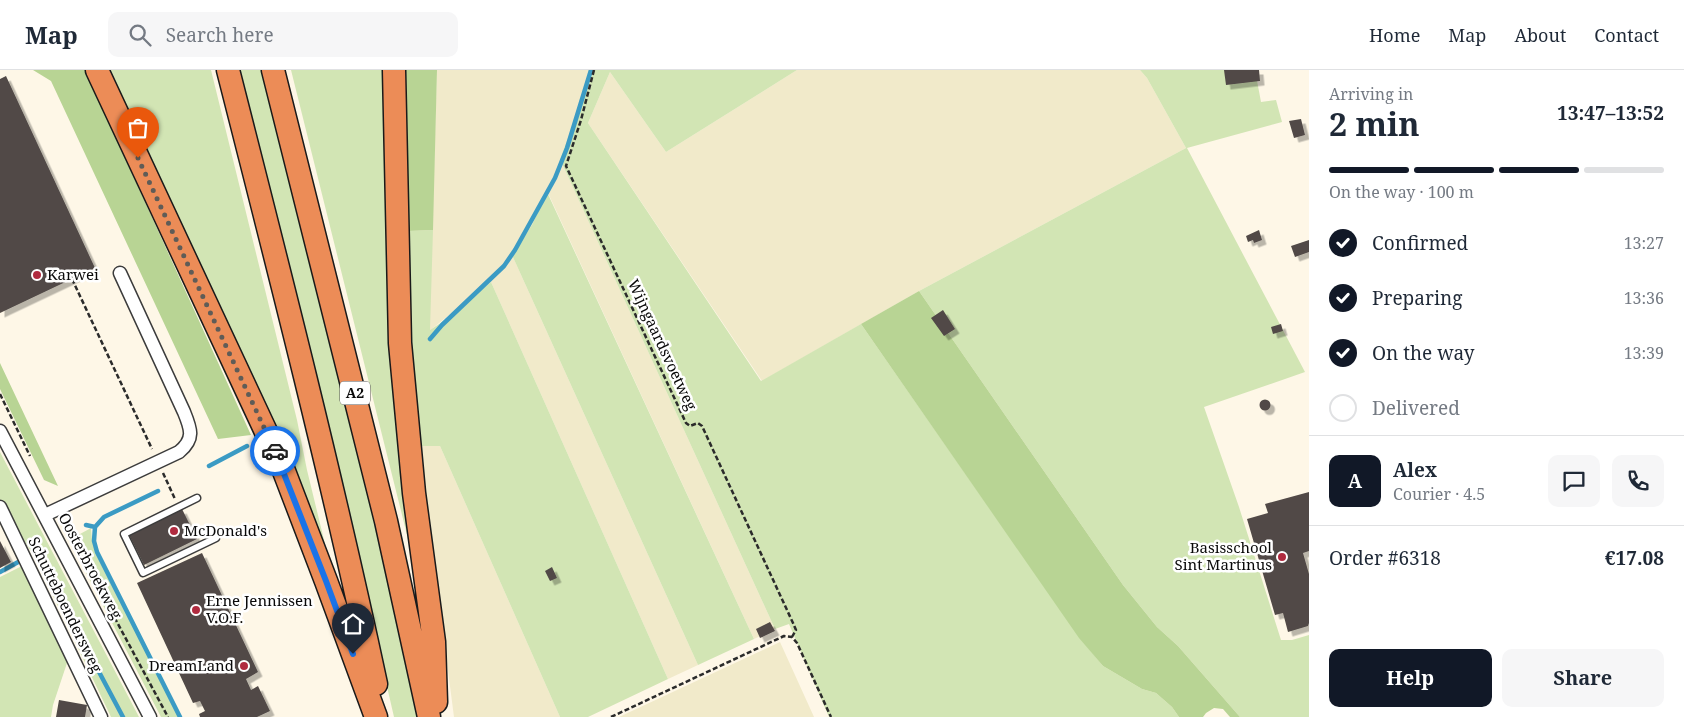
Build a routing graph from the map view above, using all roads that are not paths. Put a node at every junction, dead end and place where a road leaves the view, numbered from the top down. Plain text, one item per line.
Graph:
1 (97, 70) edge
2 (228, 70) edge
3 (273, 70) edge
4 (394, 70) edge
5 (120, 273) dead end
6 (0, 431) edge
7 (198, 498) dead end
8 (0, 507) edge
9 (45, 516) junction
10 (216, 538) dead end
11 (100, 717) edge
12 (150, 717) edge
13 (376, 717) edge
14 (383, 717) edge
15 (429, 717) edge
16 (437, 717) edge

1 - 13 highway
2 - 14 highway
3 - 15 highway, A2
4 - 16 highway
5 - 9 street
6 - 9 street, Oosterbroekweg
7 - 10 lane
8 - 11 street, Schutteboendersweg
9 - 12 street, Oosterbroekweg

